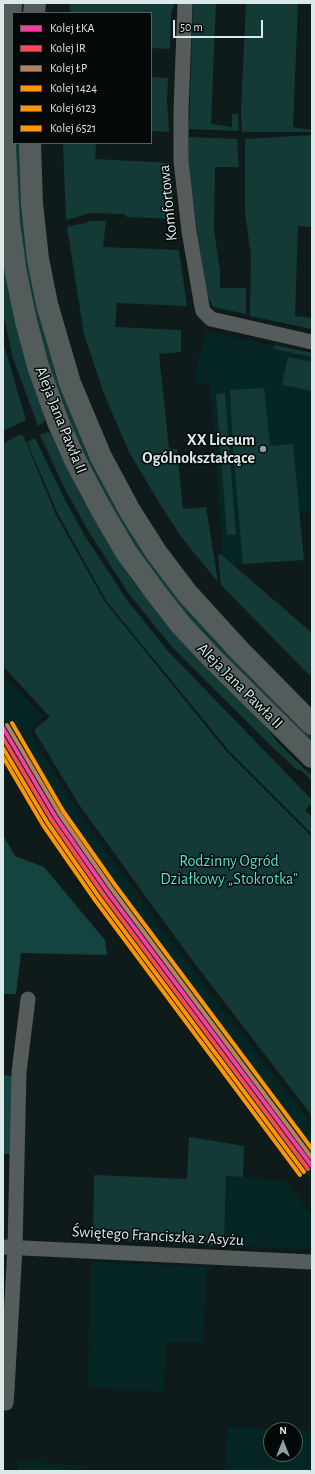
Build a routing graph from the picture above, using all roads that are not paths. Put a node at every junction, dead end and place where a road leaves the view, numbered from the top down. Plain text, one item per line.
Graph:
1 (10, 3) edge
2 (185, 3) edge
3 (30, 144) edge
4 (312, 342) edge
5 (312, 724) edge
6 (312, 757) edge
7 (28, 999) dead end
8 (9, 1247) edge
9 (312, 1262) edge
10 (4, 1403) edge

1 - 6 main road, Aleja Jana Pawła II
2 - 4 street, Komfortowa
3 - 5 main road, Aleja Jana Pawła II
7 - 8 street
8 - 9 street, Świętego Franciszka z Asyżu
8 - 10 street

